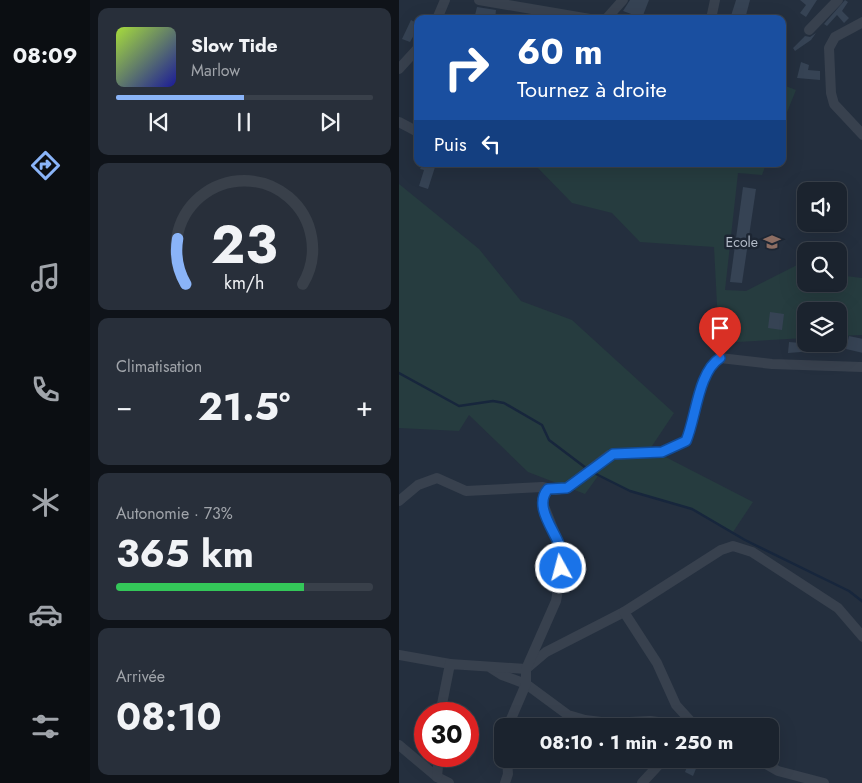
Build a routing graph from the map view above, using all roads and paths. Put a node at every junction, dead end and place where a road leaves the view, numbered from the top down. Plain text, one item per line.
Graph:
1 (445, 0) edge
2 (479, 0) edge
3 (623, 0) edge
4 (715, 0) edge
5 (839, 0) edge
6 (439, 15) edge
7 (567, 15) edge
8 (610, 15) edge
9 (712, 15) edge
10 (862, 22) edge
11 (809, 30) dead end
12 (414, 52) edge
13 (399, 69) edge
14 (399, 122) edge
15 (414, 130) edge
16 (862, 135) edge
17 (862, 367) edge
18 (548, 489) junction
19 (399, 501) edge
20 (624, 612) junction
21 (862, 636) edge
22 (399, 655) edge
23 (450, 664) junction
24 (491, 668) junction
25 (526, 669) junction
26 (525, 684) junction
27 (442, 702) edge
28 (511, 718) edge
29 (578, 718) edge
30 (688, 718) edge
31 (399, 745) edge
32 (438, 767) edge
33 (508, 768) edge
34 (656, 768) edge
35 (772, 768) edge
36 (437, 777) junction
37 (449, 783) edge
38 (505, 783) edge
39 (642, 783) edge
40 (824, 783) edge

1 - 6 street
2 - 7 street
3 - 8 street
4 - 9 street
5 - 11 street
10 - 16 street
12 - 13 street
14 - 15 street
17 - 18 street
18 - 19 street
18 - 25 street
20 - 21 street
20 - 25 street
20 - 30 street
22 - 23 street
23 - 24 street
23 - 27 street
24 - 25 street
24 - 26 street
25 - 26 street
26 - 28 street
26 - 29 street
31 - 36 street
32 - 36 street
33 - 38 street
34 - 39 street
35 - 40 street
36 - 37 street

